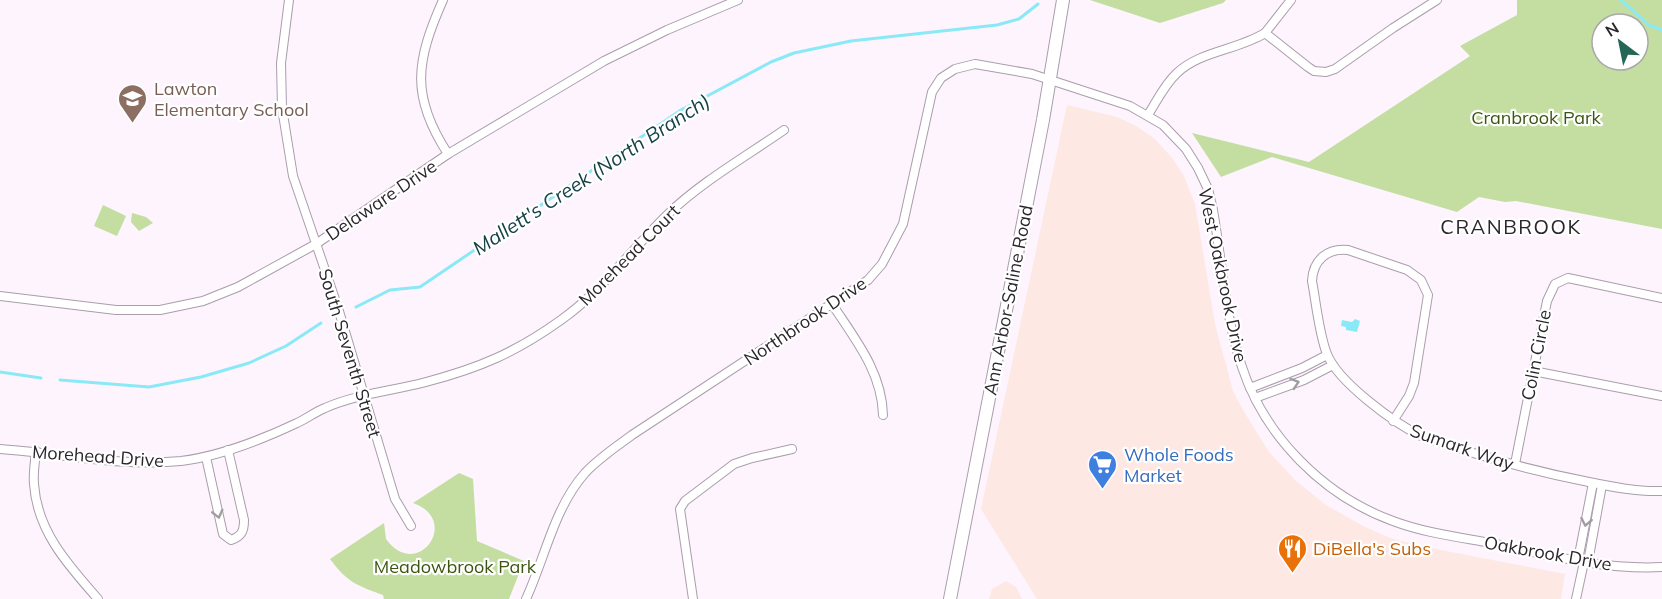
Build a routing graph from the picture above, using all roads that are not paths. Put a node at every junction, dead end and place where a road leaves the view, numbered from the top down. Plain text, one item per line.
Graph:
1 (289, 0) edge
2 (443, 0) edge
3 (738, 0) edge
4 (1063, 0) edge
5 (1291, 0) edge
6 (1437, 0) edge
7 (1265, 33) junction
8 (1050, 79) junction
9 (1148, 115) junction
10 (784, 130) dead end
11 (448, 154) junction
12 (316, 243) junction
13 (0, 296) edge
14 (1662, 298) edge
15 (832, 304) junction
16 (1327, 355) junction
17 (1333, 365) junction
18 (1533, 371) junction
19 (1251, 388) junction
20 (363, 395) junction
21 (1662, 396) edge
22 (1255, 398) junction
23 (883, 415) dead end
24 (1393, 421) junction
25 (0, 449) edge
26 (792, 449) dead end
27 (228, 450) junction
28 (36, 452) junction
29 (206, 457) junction
30 (1515, 464) junction
31 (1597, 484) junction
32 (1662, 491) edge
33 (411, 526) dead end
34 (1435, 533) joint
35 (1583, 561) junction
36 (1662, 567) edge
37 (98, 599) edge
38 (526, 599) edge
39 (693, 599) edge
40 (950, 599) edge
41 (1576, 599) edge

1 - 12 street, South Seventh Street
2 - 11 street
3 - 11 street, Delaware Drive
4 - 8 main road, Ann Arbor-Saline Road
5 - 7 street
6 - 7 street
7 - 9 street
8 - 9 street, West Oakbrook Drive
8 - 15 street, Northbrook Drive
8 - 40 main road, Ann Arbor-Saline Road
9 - 19 street, West Oakbrook Drive
10 - 20 street, Morehead Court
11 - 12 street, Delaware Drive
12 - 13 street, Delaware Drive
12 - 20 street, South Seventh Street
14 - 18 street, Colin Circle
15 - 23 street
15 - 38 street, Northbrook Drive
16 - 17 street, Sumark Way
16 - 19 street
16 - 24 street, Sumark Way
22 -> 17 street
17 - 24 street, Sumark Way
18 - 21 street
18 - 30 street, Colin Circle
19 - 22 street, West Oakbrook Drive
20 - 27 street, Morehead Drive
20 - 33 street, South Seventh Street
22 - 34 street, West Oakbrook Drive
24 - 30 street, Sumark Way
25 - 28 street, Morehead Drive
26 - 39 street
27 - 29 street, Morehead Drive
29 -> 27 street
28 - 29 street, Morehead Drive
28 - 37 street
30 - 31 street, Sumark Way
31 - 32 street, Sumark Way
31 - 35 street
34 - 35 street, Oakbrook Drive
35 - 36 street, Oakbrook Drive
35 - 41 street

